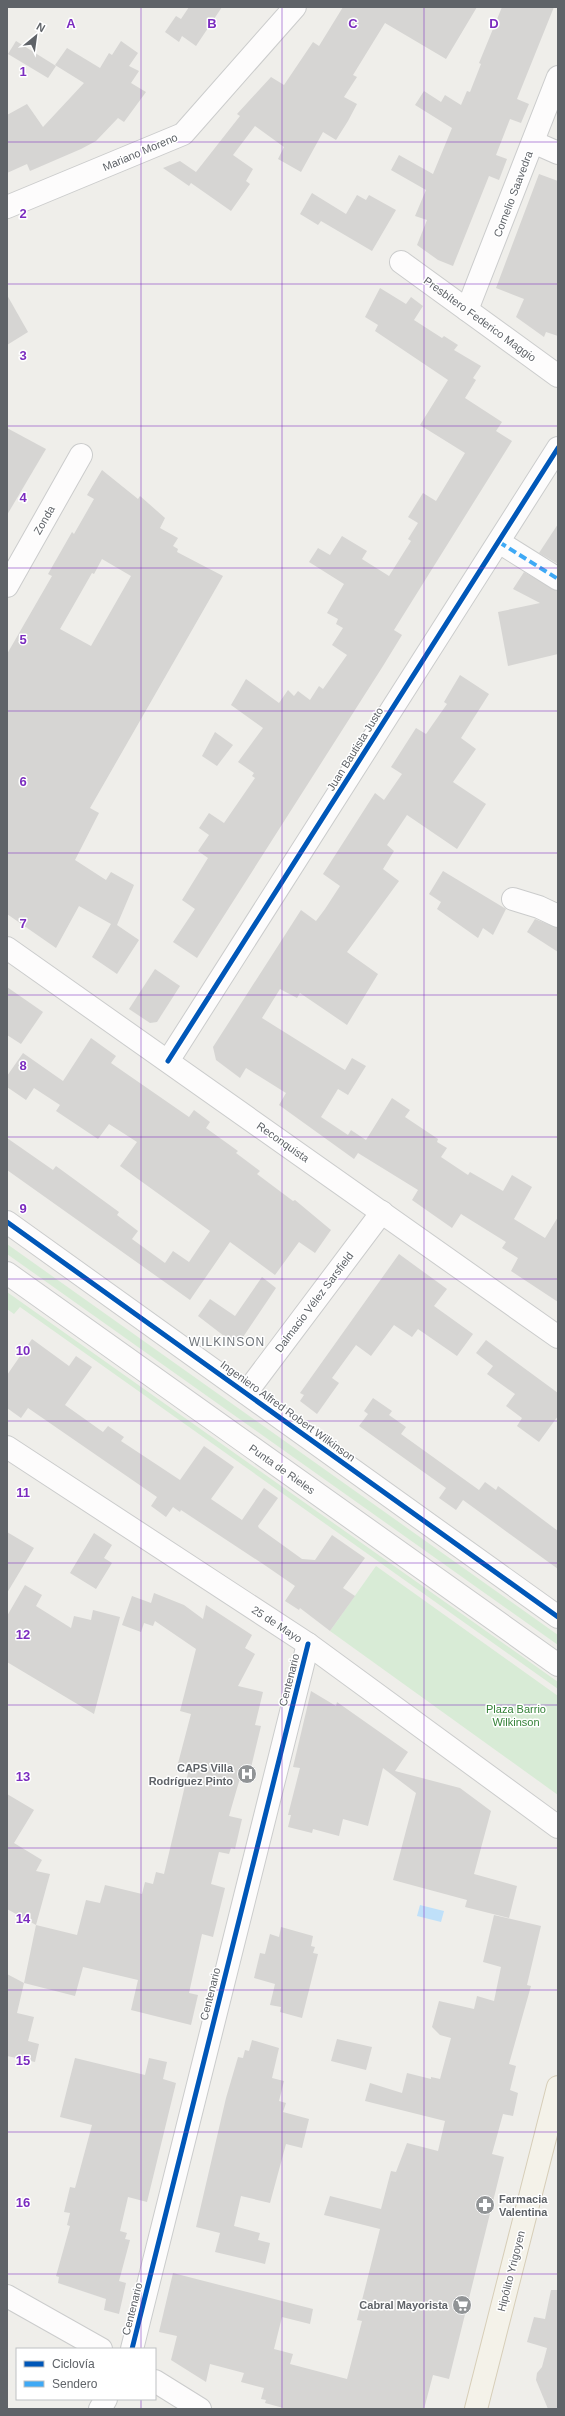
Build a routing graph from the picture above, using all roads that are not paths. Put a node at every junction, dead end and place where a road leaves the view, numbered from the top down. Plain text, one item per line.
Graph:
1 (295, 7) edge
2 (558, 77) edge
3 (533, 142) junction
4 (558, 153) edge
5 (7, 207) edge
6 (402, 262) dead end
7 (467, 310) junction
8 (558, 376) edge
9 (558, 448) edge
10 (81, 455) dead end
11 (499, 542) junction
12 (558, 579) edge
13 (7, 586) edge
14 (513, 898) dead end
15 (558, 916) edge
16 (7, 948) edge
17 (168, 1061) junction
18 (382, 1212) junction
19 (7, 1222) edge
20 (7, 1273) edge
21 (558, 1337) edge
22 (246, 1393) junction
23 (7, 1448) edge
24 (558, 1618) edge
25 (308, 1644) junction
26 (558, 1665) edge
27 (558, 1827) edge
28 (558, 2087) edge
29 (7, 2296) edge
30 (99, 2348) edge
31 (132, 2348) edge
32 (156, 2382) edge
33 (105, 2400) edge
34 (100, 2409) edge
35 (200, 2409) edge
36 (476, 2409) edge

1 - 5 street, Mariano Moreno
2 - 3 street, Cornelio Saavedra
3 - 4 street
3 - 7 street, Cornelio Saavedra
6 - 7 street, Presbítero Federico Maggio
7 - 8 street, Presbítero Federico Maggio
9 - 11 street, Juan Bautista Justo
10 - 13 street, Zonda
11 - 12 street
11 - 17 street, Juan Bautista Justo
14 - 15 street
16 - 17 street, Reconquista
17 - 18 street, Reconquista
18 - 21 street, Reconquista
18 - 22 street, Dalmacio Vélez Sarsfield
19 - 22 street, Ingeniero Alfred Robert Wilkinson
20 - 26 street, Punta de Rieles
22 - 24 street, Ingeniero Alfred Robert Wilkinson
23 - 25 street, 25 de Mayo
25 - 27 street, 25 de Mayo
25 - 31 street, Centenario
28 - 36 main road, Hipólito Yrigoyen
29 - 30 street
32 - 35 street
33 - 34 street

